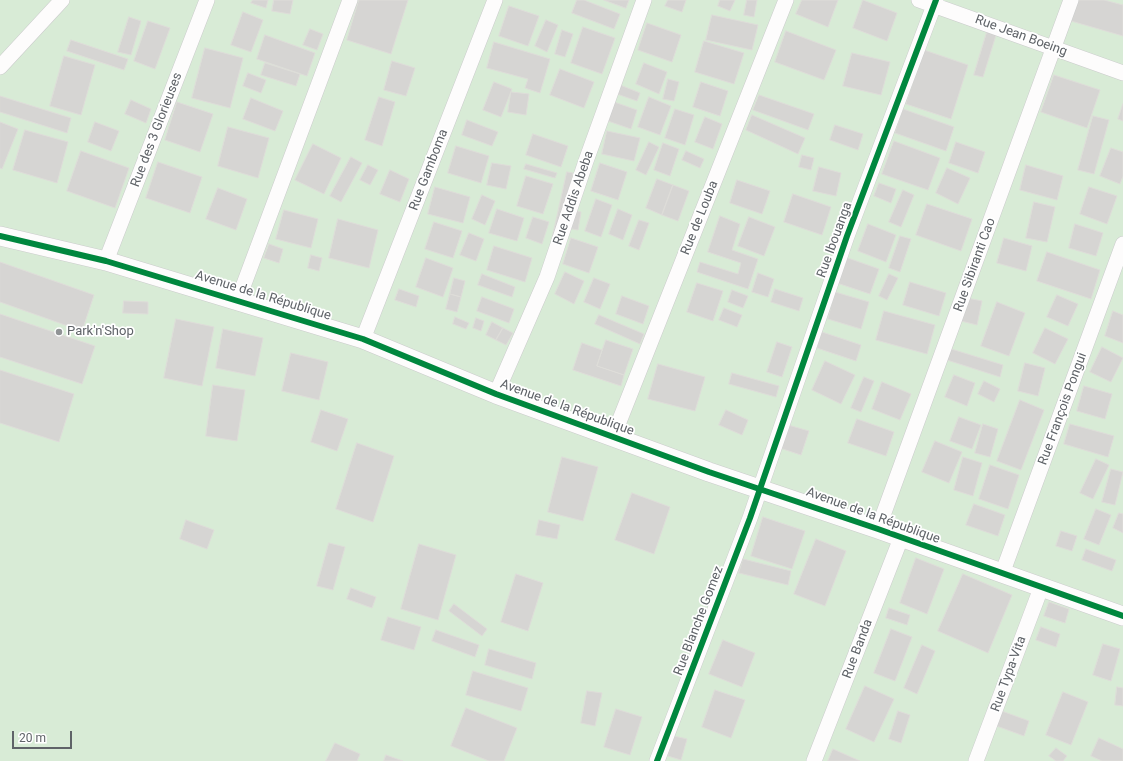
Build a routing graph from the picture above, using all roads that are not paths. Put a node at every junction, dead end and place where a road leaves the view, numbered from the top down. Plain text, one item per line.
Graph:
1 (62, 0) edge
2 (207, 0) edge
3 (350, 0) edge
4 (495, 0) edge
5 (644, 0) edge
6 (786, 0) edge
7 (919, 0) edge
8 (1071, 0) edge
9 (935, 2) edge
10 (1054, 48) junction
11 (0, 67) edge
12 (1123, 73) edge
13 (0, 236) edge
14 (1123, 244) edge
15 (106, 261) junction
16 (238, 300) junction
17 (363, 339) junction
18 (496, 394) junction
19 (613, 436) junction
20 (760, 489) junction
21 (878, 529) junction
22 (901, 538) junction
23 (1002, 574) junction
24 (1041, 588) junction
25 (1123, 616) edge
26 (657, 761) edge
27 (814, 761) edge
28 (976, 761) edge

1 - 11 street
2 - 15 street, Rue des 3 Glorieuses
3 - 16 street
4 - 17 street, Rue Gamboma
5 - 18 street, Rue Addis Abeba
6 - 19 street, Rue de Louba
7 - 9 street, Rue Jean Boeing
8 - 10 street, Rue Sibiranti Cao
9 - 10 street, Rue Jean Boeing
9 - 20 street, Rue Ibouanga
10 - 12 street, Rue Jean Boeing
10 - 21 street, Rue Sibiranti Cao
13 - 15 street, Avenue de la République
14 - 23 street, Rue François Pongui
15 - 16 street, Avenue de la République
16 - 17 street, Avenue de la République
17 - 18 street, Avenue de la République
18 - 19 street, Avenue de la République
19 - 20 street, Avenue de la République
20 - 21 street, Avenue de la République
20 - 26 street, Rue Blanche Gomez
21 - 22 street, Avenue de la République
22 - 23 street, Avenue de la République
22 - 27 street, Rue Banda
23 - 24 street, Avenue de la République
24 - 25 street, Avenue de la République
24 - 28 street, Rue Typa-Vita

